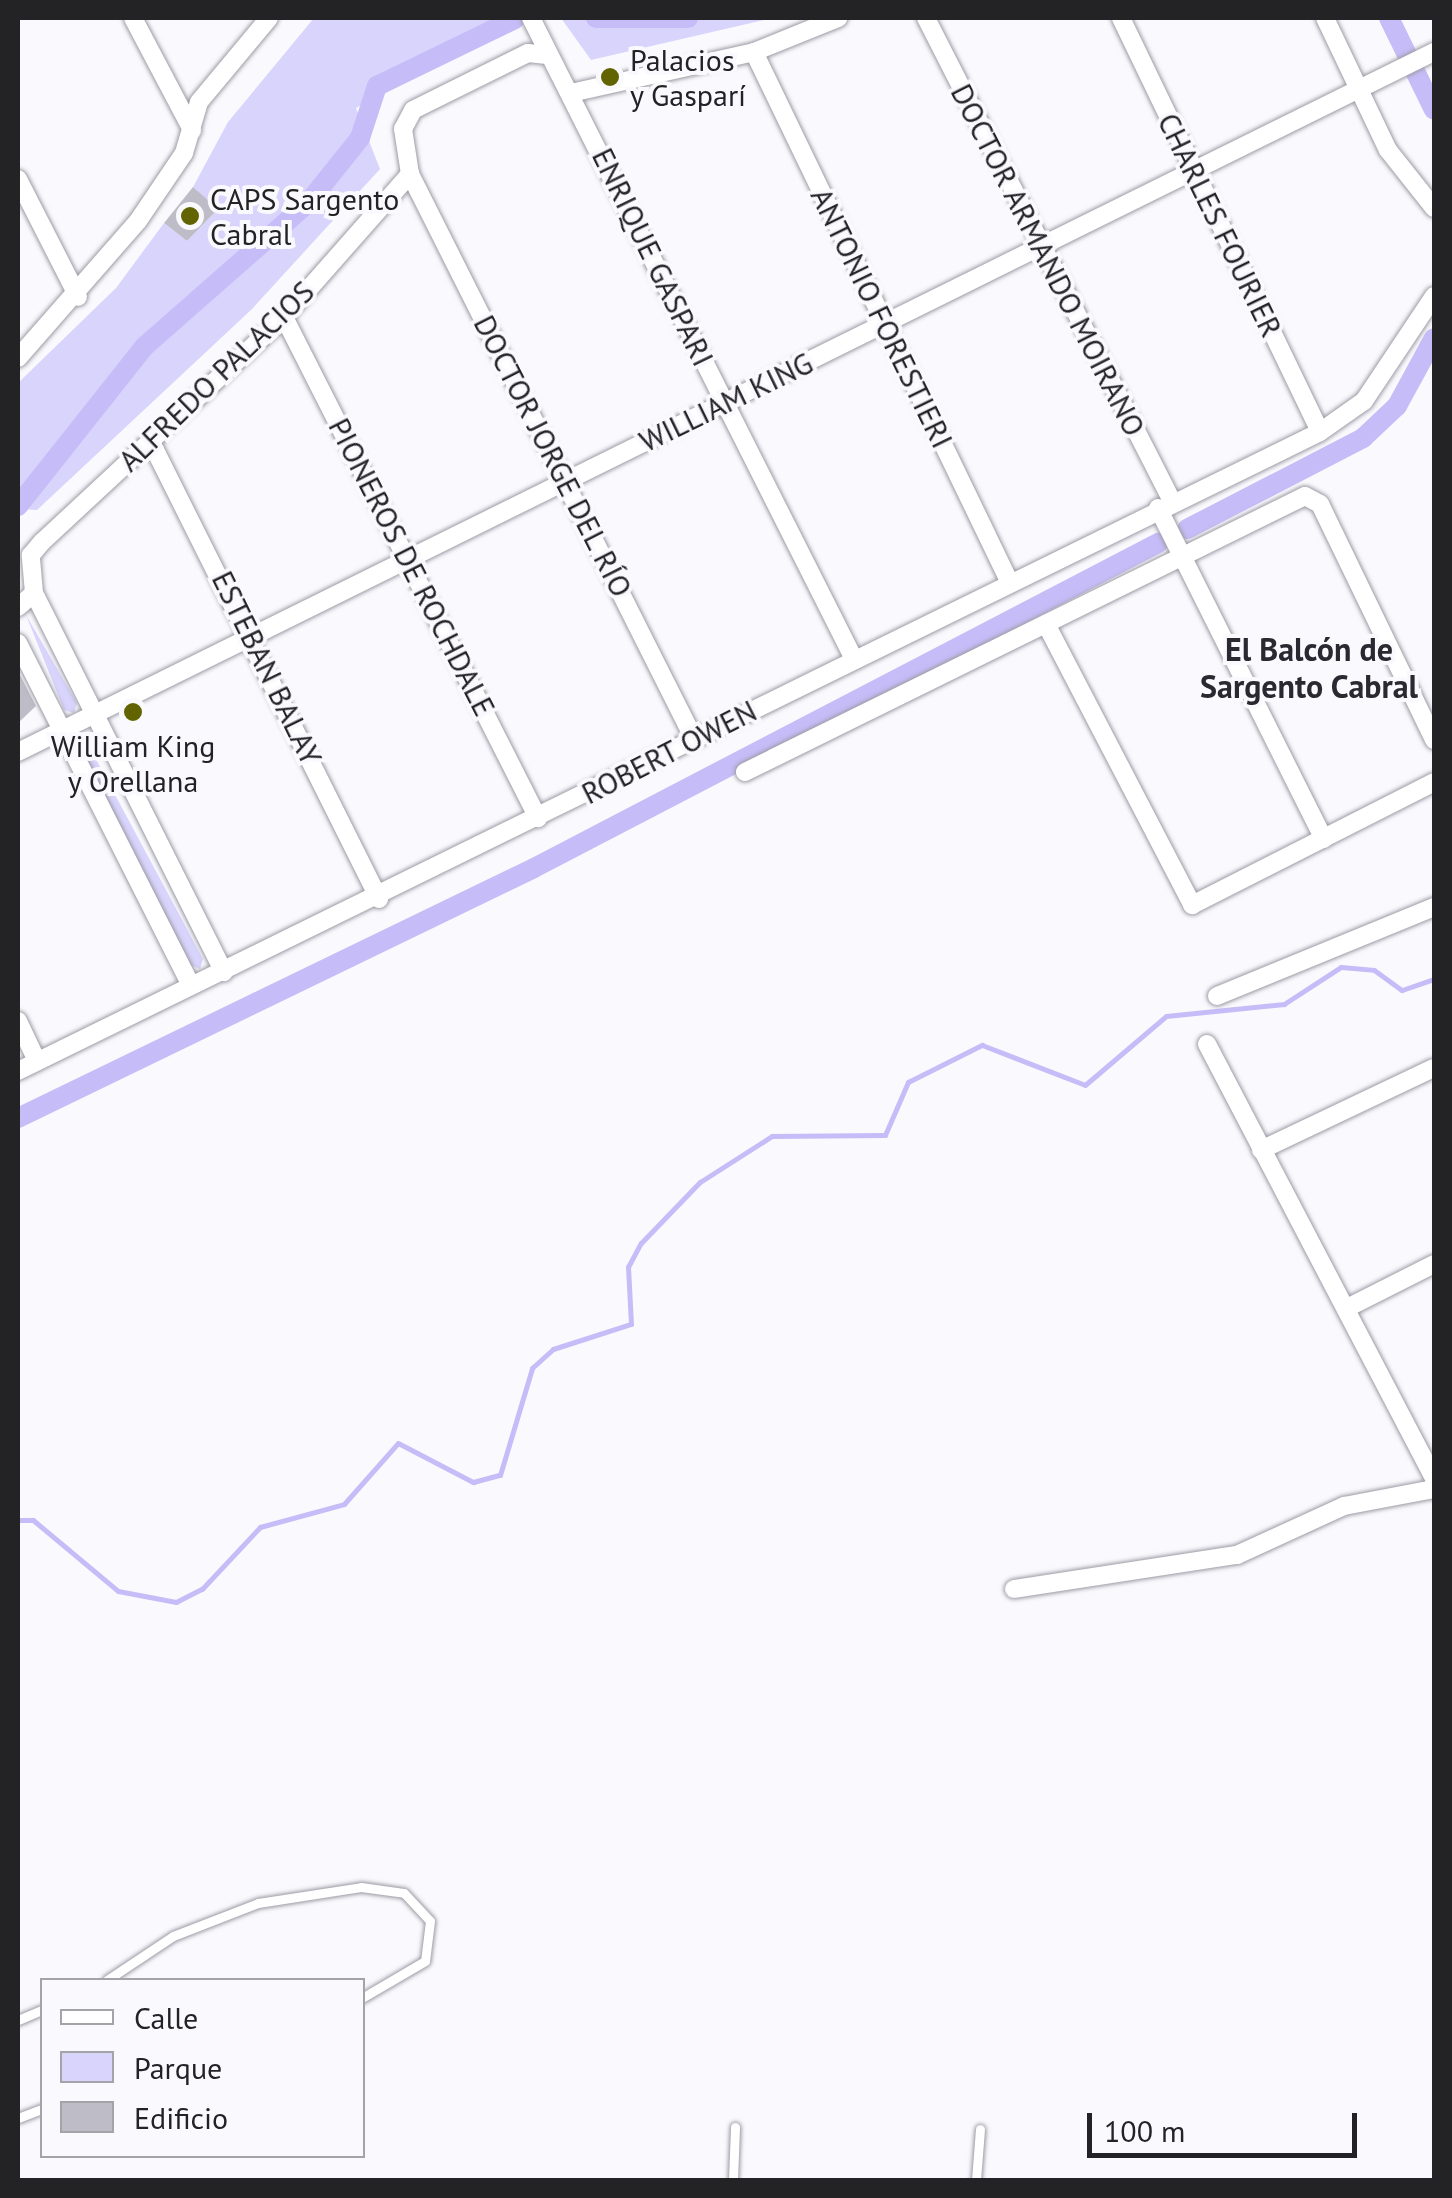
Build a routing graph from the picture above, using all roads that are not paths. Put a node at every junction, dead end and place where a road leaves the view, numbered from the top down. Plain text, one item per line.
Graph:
1 (133, 18) edge
2 (269, 18) edge
3 (530, 18) edge
4 (838, 18) edge
5 (926, 18) edge
6 (1122, 18) edge
7 (1325, 18) edge
8 (754, 52) junction
9 (547, 55) junction
10 (1428, 56) edge
11 (1361, 89) junction
12 (571, 93) junction
13 (192, 130) junction
14 (1192, 170) junction
15 (410, 174) junction
16 (18, 178) edge
17 (1434, 208) edge
18 (1040, 246) junction
19 (1434, 296) edge
20 (78, 297) junction
21 (284, 317) junction
22 (884, 324) junction
23 (18, 358) edge
24 (726, 403) junction
25 (1320, 432) junction
26 (150, 440) junction
27 (566, 480) junction
28 (1165, 505) junction
29 (1181, 555) junction
30 (410, 560) junction
31 (1010, 583) junction
32 (34, 593) junction
33 (18, 606) edge
34 (1046, 624) junction
35 (253, 637) junction
36 (18, 643) edge
37 (854, 658) junction
38 (96, 714) junction
39 (62, 730) junction
40 (694, 740) junction
41 (1434, 740) edge
42 (18, 752) edge
43 (745, 772) dead end
44 (1434, 782) edge
45 (538, 818) junction
46 (1324, 839) junction
47 (379, 899) junction
48 (1434, 907) edge
49 (224, 972) junction
50 (191, 985) junction
51 (1217, 996) dead end
52 (18, 1021) edge
53 (1207, 1044) dead end
54 (37, 1061) junction
55 (1434, 1068) edge
56 (18, 1071) edge
57 (1261, 1150) junction
58 (1434, 1264) edge
59 (1347, 1308) junction
60 (1434, 1479) edge
61 (1434, 1489) edge
62 (1014, 1589) dead end
63 (110, 1978) edge
64 (365, 1996) edge
65 (735, 2127) dead end
66 (980, 2129) dead end
67 (733, 2180) edge
68 (976, 2180) edge

1 - 13 street
2 - 13 street
3 - 9 street, ENRIQUE GASPARI
4 - 8 street
5 - 18 street, DOCTOR ARMANDO MOIRANO
6 - 14 street, CHARLES FOURIER
7 - 11 street
8 - 12 street
8 - 22 street, ANTONIO FORESTIERI
9 - 12 street, ENRIQUE GASPARI
9 - 15 street
10 - 11 street, WILLIAM KING
11 - 14 street, WILLIAM KING
11 - 17 street
12 - 24 street, ENRIQUE GASPARI
13 - 20 street
14 - 18 street, WILLIAM KING
14 - 25 street, CHARLES FOURIER
15 - 21 street, ALFREDO PALACIOS
15 - 27 street, DOCTOR JORGE DEL RÍO
16 - 20 street
18 - 22 street, WILLIAM KING
18 - 28 street, DOCTOR ARMANDO MOIRANO
19 - 25 street, ROBERT OWEN
20 - 23 street
21 - 26 street, ALFREDO PALACIOS
21 - 30 street, PIONEROS DE ROCHDALE
22 - 24 street, WILLIAM KING
22 - 31 street, ANTONIO FORESTIERI
24 - 27 street, WILLIAM KING
24 - 37 street, ENRIQUE GASPARI
25 - 28 street, ROBERT OWEN
26 - 32 street, ALFREDO PALACIOS
26 - 35 street, ESTEBAN BALAY
27 - 30 street, WILLIAM KING
27 - 40 street, DOCTOR JORGE DEL RÍO
28 - 29 street, DOCTOR ARMANDO MOIRANO
28 - 31 street, ROBERT OWEN
29 - 34 street
29 - 41 street
29 - 46 street, DOCTOR ARMANDO MOIRANO
30 - 35 street, WILLIAM KING
30 - 45 street, PIONEROS DE ROCHDALE
31 - 37 street, ROBERT OWEN
32 - 33 street
32 - 38 street
34 - 43 street
34 - 46 street
35 - 38 street, WILLIAM KING
35 - 47 street, ESTEBAN BALAY
36 - 39 street
37 - 40 street, ROBERT OWEN
38 - 39 street, WILLIAM KING
38 - 49 street
39 - 42 street, WILLIAM KING
39 - 50 street
40 - 45 street, ROBERT OWEN
44 - 46 street
45 - 47 street, ROBERT OWEN
47 - 49 street, ROBERT OWEN
48 - 51 street
49 - 50 street, ROBERT OWEN
50 - 54 street, ROBERT OWEN
52 - 54 street
53 - 57 street
54 - 56 street, ROBERT OWEN
55 - 57 street
57 - 59 street
58 - 59 street
59 - 60 street
61 - 62 street
63 - 64 lane
65 - 67 lane
66 - 68 lane

